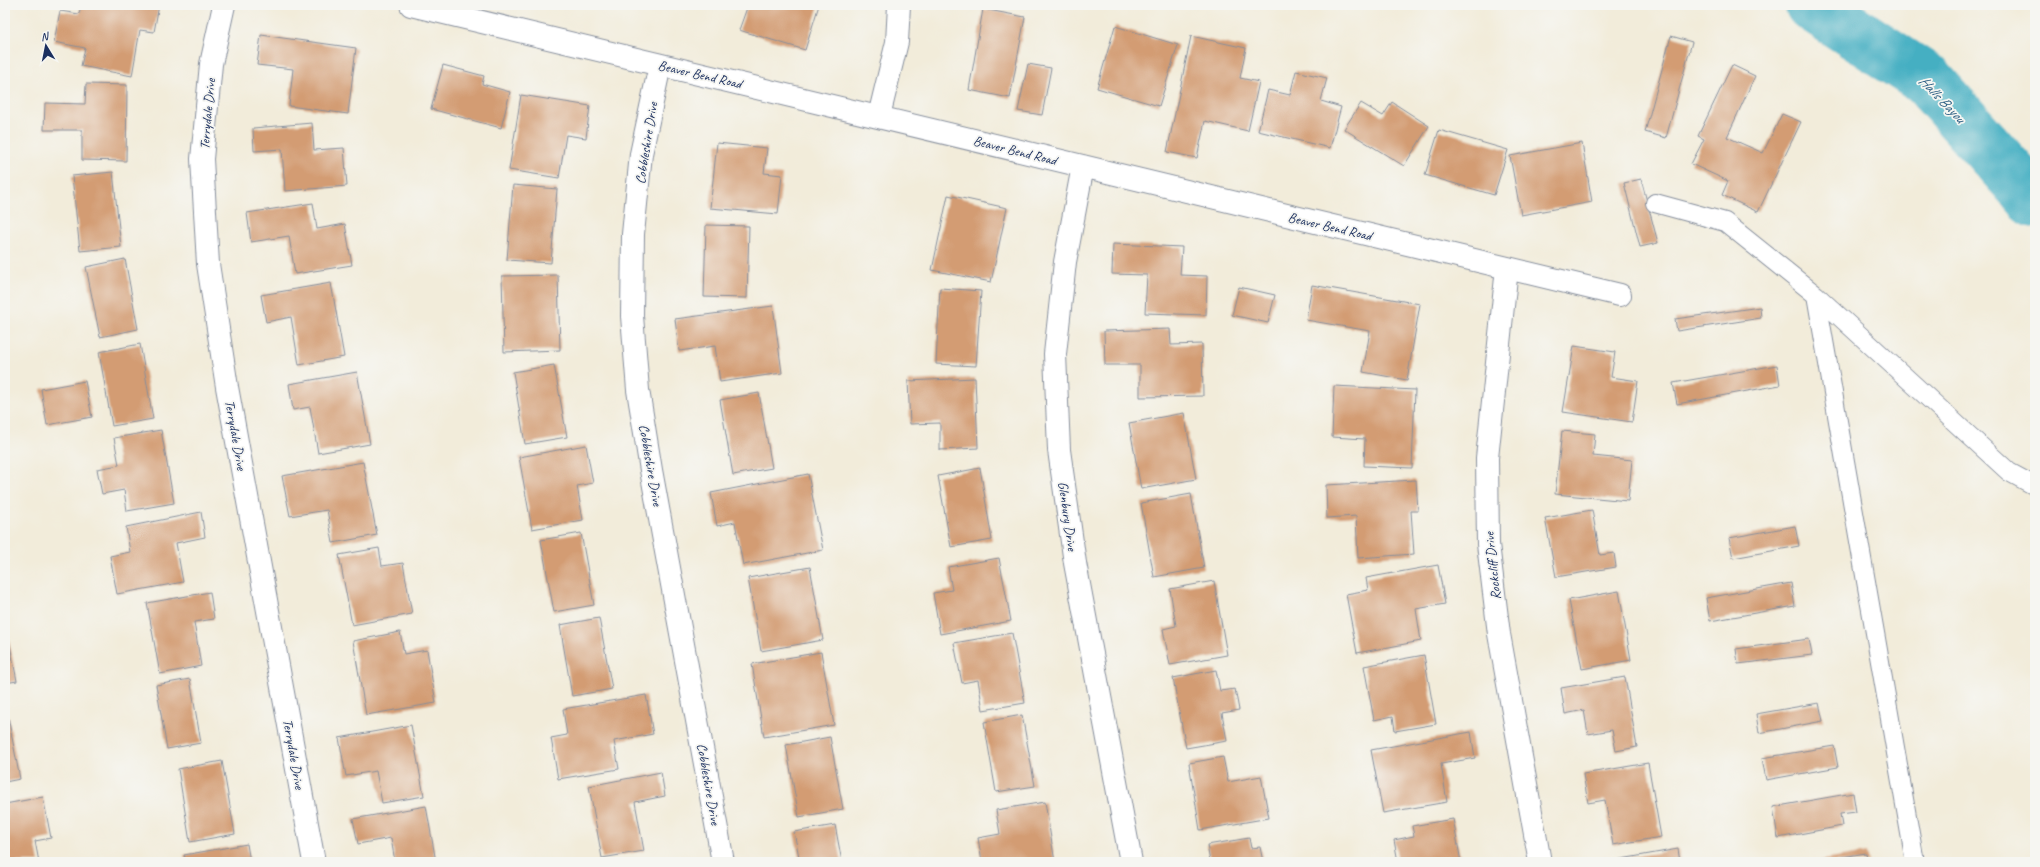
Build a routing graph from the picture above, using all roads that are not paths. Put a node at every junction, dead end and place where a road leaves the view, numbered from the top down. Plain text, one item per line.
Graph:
1 (224, 5) edge
2 (411, 5) edge
3 (899, 5) edge
4 (660, 65) junction
5 (879, 116) junction
6 (1083, 166) junction
7 (1655, 203) dead end
8 (1507, 268) junction
9 (1620, 295) dead end
10 (1816, 295) junction
11 (2035, 486) edge
12 (314, 862) edge
13 (723, 862) edge
14 (1131, 862) edge
15 (1540, 862) edge
16 (1915, 862) edge

1 - 12 street, Terrydale Drive
2 - 4 street, Beaver Bend Road
3 - 5 street
4 - 5 street, Beaver Bend Road
4 - 13 street, Cobbleshire Drive
5 - 6 street, Beaver Bend Road
6 - 8 street, Beaver Bend Road
6 - 14 street, Glenbury Drive
7 - 10 lane
8 - 9 street, Beaver Bend Road
8 - 15 street, Rockcliff Drive
10 - 11 lane
10 - 16 lane

